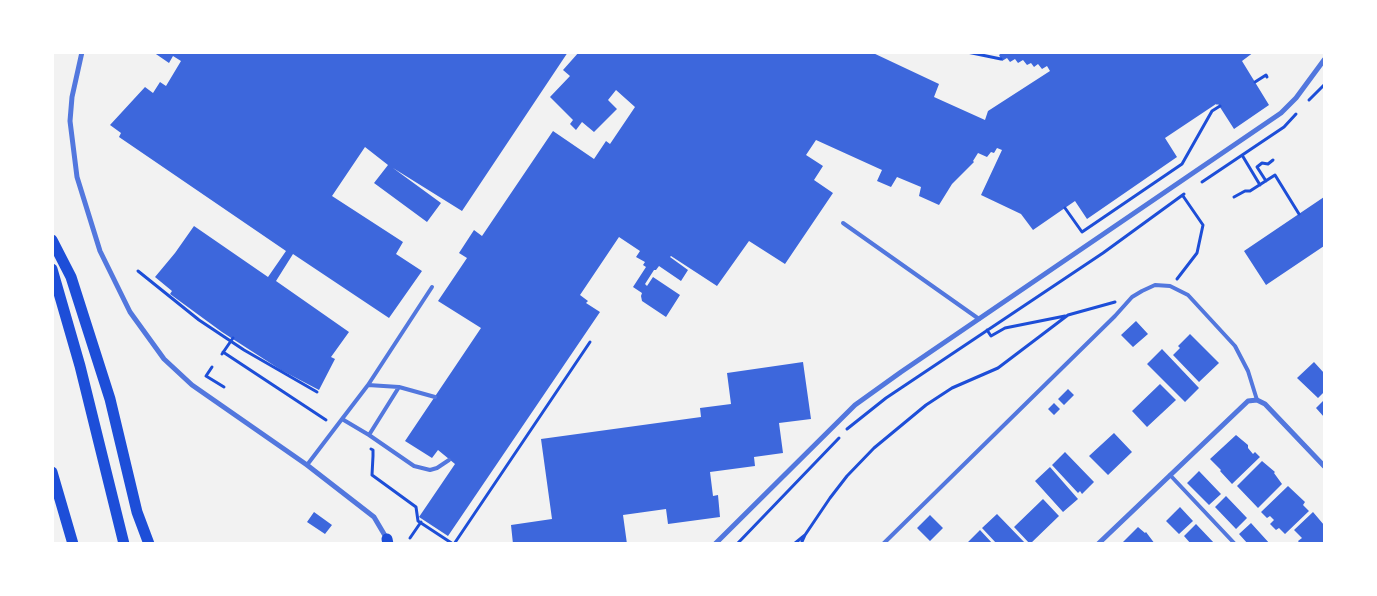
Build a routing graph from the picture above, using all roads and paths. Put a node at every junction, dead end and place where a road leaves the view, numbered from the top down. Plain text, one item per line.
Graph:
1 (82, 52) edge
2 (968, 53) edge
3 (1001, 59) dead end
4 (1324, 60) edge
5 (1267, 76) dead end
6 (1255, 82) dead end
7 (1220, 106) dead end
8 (1284, 127) dead end
9 (1242, 155) junction
10 (1273, 160) dead end
11 (1266, 181) junction
12 (1202, 182) dead end
13 (1260, 185) junction
14 (1234, 197) dead end
15 (1065, 208) dead end
16 (1299, 214) dead end
17 (843, 223) dead end
18 (52, 240) edge
19 (52, 269) edge
20 (138, 271) dead end
21 (1176, 279) dead end
22 (432, 287) dead end
23 (1132, 297) junction
24 (1068, 315) junction
25 (979, 319) junction
26 (987, 330) junction
27 (232, 340) junction
28 (590, 342) dead end
29 (212, 367) dead end
30 (368, 385) junction
31 (224, 387) dead end
32 (399, 387) junction
33 (318, 392) dead end
34 (434, 396) dead end
35 (1257, 400) junction
36 (342, 419) junction
37 (326, 420) dead end
38 (846, 431) dead end
39 (369, 435) junction
40 (839, 438) dead end
41 (366, 446) dead end
42 (449, 460) dead end
43 (307, 465) junction
44 (1324, 466) edge
45 (52, 472) edge
46 (1170, 475) junction
47 (421, 522) junction
48 (805, 536) junction
49 (410, 538) dead end
50 (388, 542) edge
51 (73, 544) edge
52 (124, 544) edge
53 (149, 544) edge
54 (454, 544) edge
55 (715, 544) edge
56 (738, 544) edge
57 (794, 544) edge
58 (801, 544) edge
59 (883, 544) edge
60 (1098, 544) edge
61 (1235, 544) edge

1 - 43 street
2 - 3 path
4 - 25 street
5 - 6 path
7 - 15 path
8 - 9 path
9 - 12 path
9 - 13 path
10 - 11 path
11 - 13 path
11 - 16 path
13 - 14 path
17 - 25 lane
18 - 53 highway
19 - 52 highway
20 - 27 path
21 - 26 path
22 - 30 lane
23 - 24 path
23 - 35 lane
23 - 59 lane
24 - 26 path
24 - 48 path
25 - 55 street
26 - 38 path
27 - 33 path
27 - 37 path
28 - 54 path
29 - 31 path
30 - 32 lane
30 - 36 lane
32 - 34 lane
32 - 39 lane
35 - 44 street
35 - 46 street
36 - 39 lane
36 - 43 lane
39 - 42 lane
40 - 56 path
41 - 47 path
43 - 50 street
45 - 51 highway
46 - 60 street
46 - 61 lane
47 - 49 path
47 - 54 path
48 - 57 path
48 - 58 path

